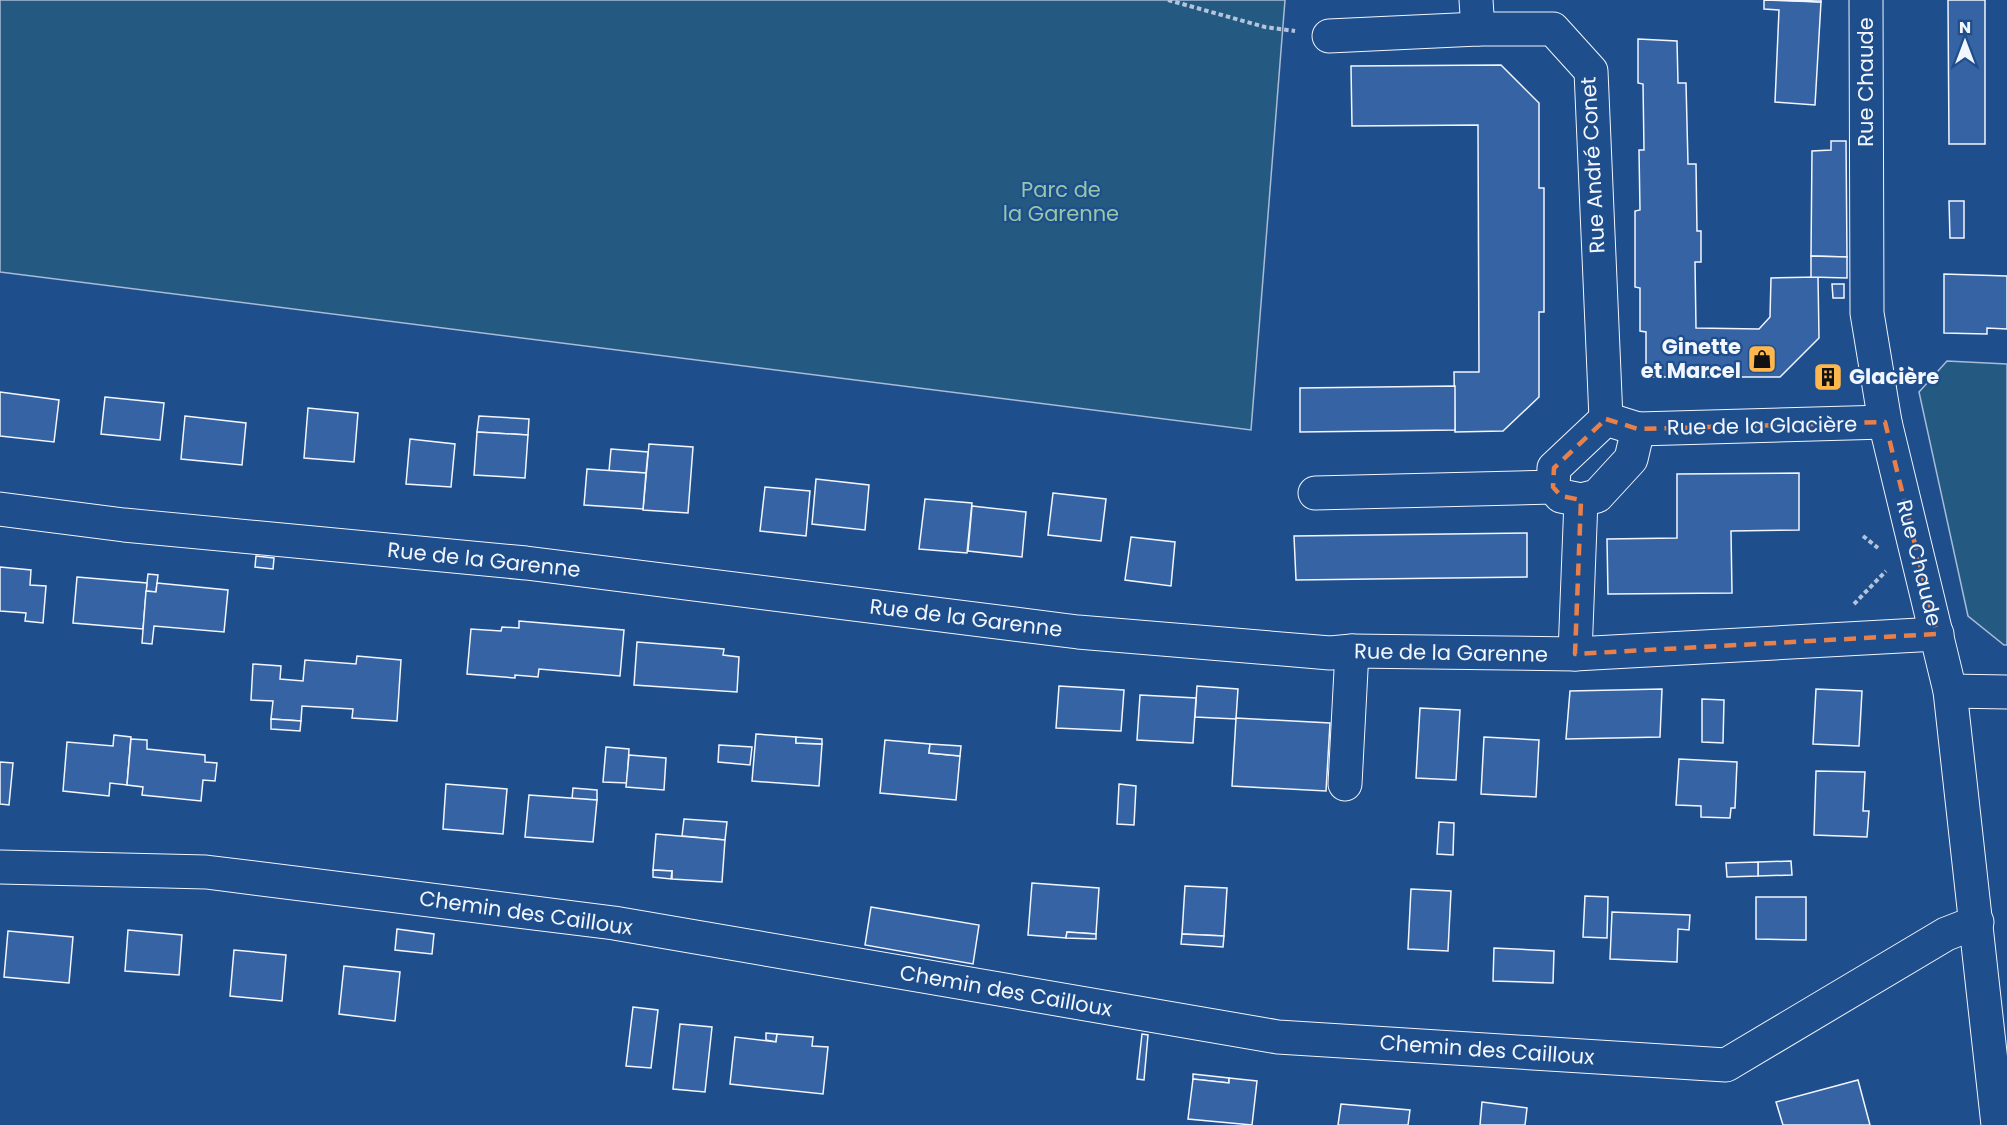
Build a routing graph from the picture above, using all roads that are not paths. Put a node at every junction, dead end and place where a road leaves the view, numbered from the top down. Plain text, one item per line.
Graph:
1 (1866, 0) edge
2 (1477, 14) edge
3 (1329, 36) road end
4 (1606, 419) junction
5 (1885, 422) junction
6 (1638, 429) junction
7 (1315, 493) dead end
8 (1567, 494) junction
9 (0, 509) edge
10 (1937, 634) junction
11 (1352, 651) junction
12 (1575, 654) junction
13 (1950, 691) junction
14 (2007, 692) edge
15 (1345, 784) dead end
16 (0, 867) edge
17 (1977, 922) junction
18 (1998, 1125) edge

1 - 5 street, Rue Chaude
2 - 3 street, Rue André Conet
2 - 4 street, Rue André Conet
4 - 6 street, Rue de la Glacière
4 - 8 street
5 - 6 street, Rue de la Glacière
5 - 10 street, Rue Chaude
6 - 8 street, Rue de la Glacière
7 - 8 street, Rue de la Glacière
8 - 12 street
9 - 11 street, Rue de la Garenne
10 - 12 street, Rue de la Garenne
10 - 13 street, Rue Chaude
11 - 12 street, Rue de la Garenne
11 - 15 street
13 - 14 street
13 - 17 street, Rue Chaude
16 - 17 street, Chemin des Cailloux
17 - 18 street, Rue Chaude

